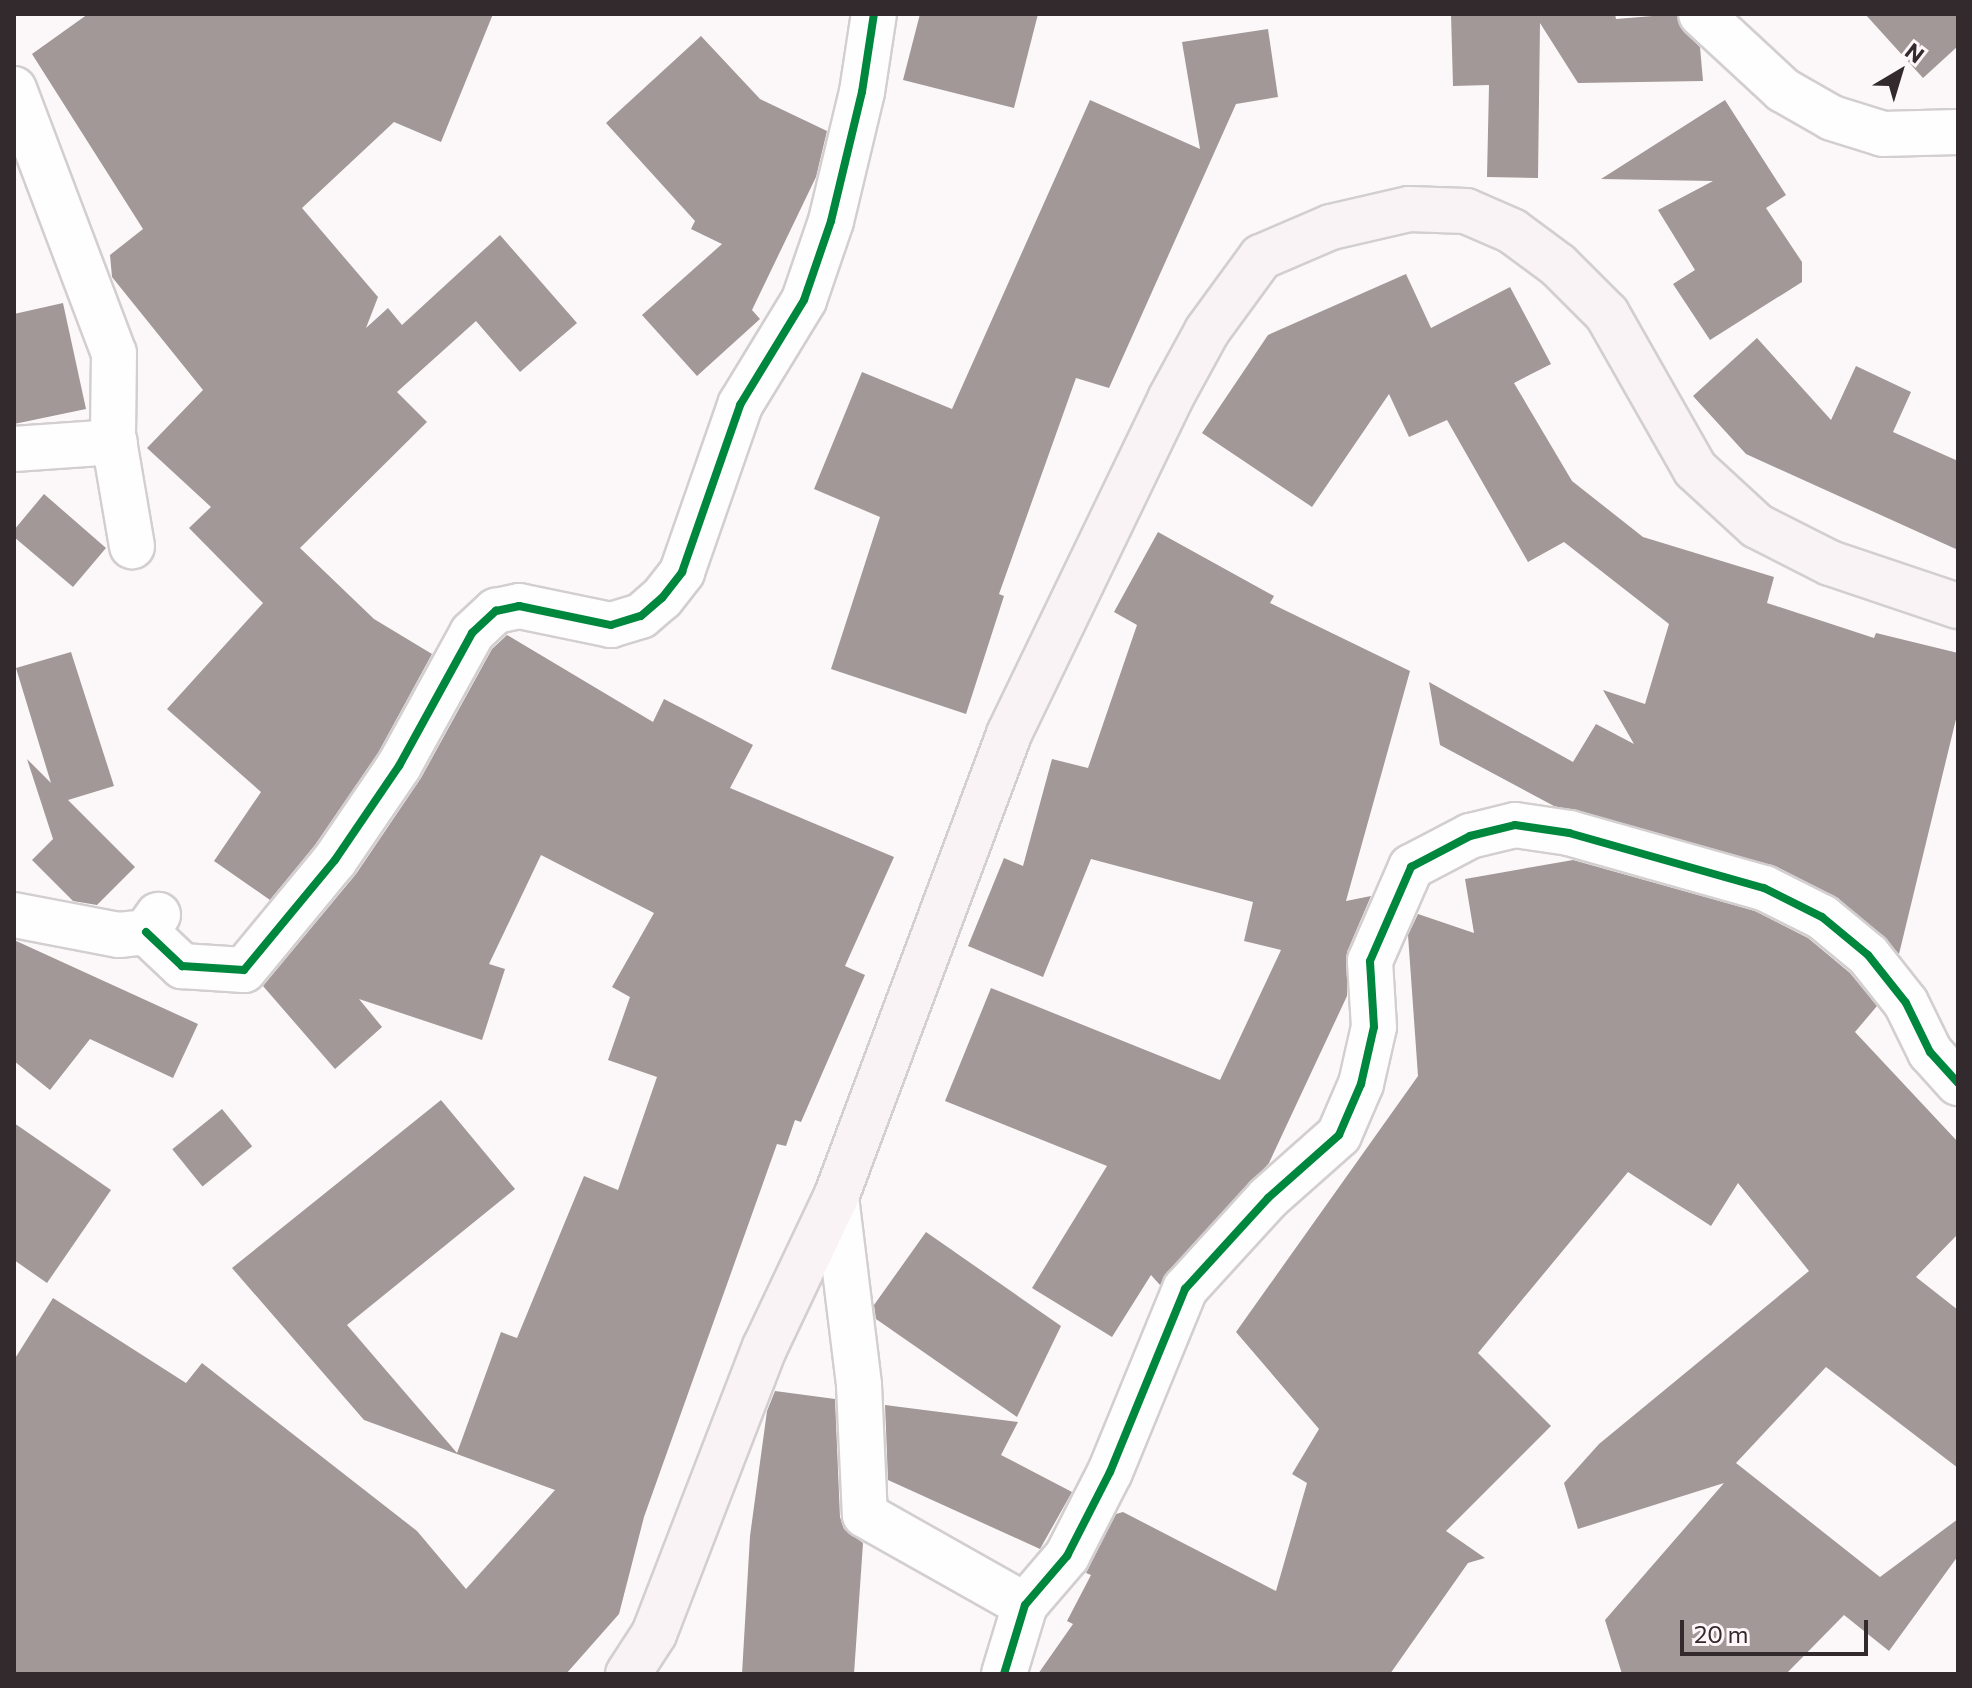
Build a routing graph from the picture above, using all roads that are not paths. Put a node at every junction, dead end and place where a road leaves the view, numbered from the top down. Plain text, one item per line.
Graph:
1 (874, 14) edge
2 (1701, 14) edge
3 (14, 89) edge
4 (1958, 132) edge
5 (115, 442) junction
6 (14, 449) edge
7 (132, 546) dead end
8 (1958, 606) edge
9 (14, 915) edge
10 (1958, 1083) edge
11 (836, 1197) junction
12 (1025, 1605) junction
13 (628, 1674) edge
14 (1004, 1674) edge

1 - 9 street
2 - 4 street
3 - 5 street
5 - 6 street
5 - 7 street
8 - 11 main road
10 - 12 street
11 - 12 street
11 - 13 main road
12 - 14 street

